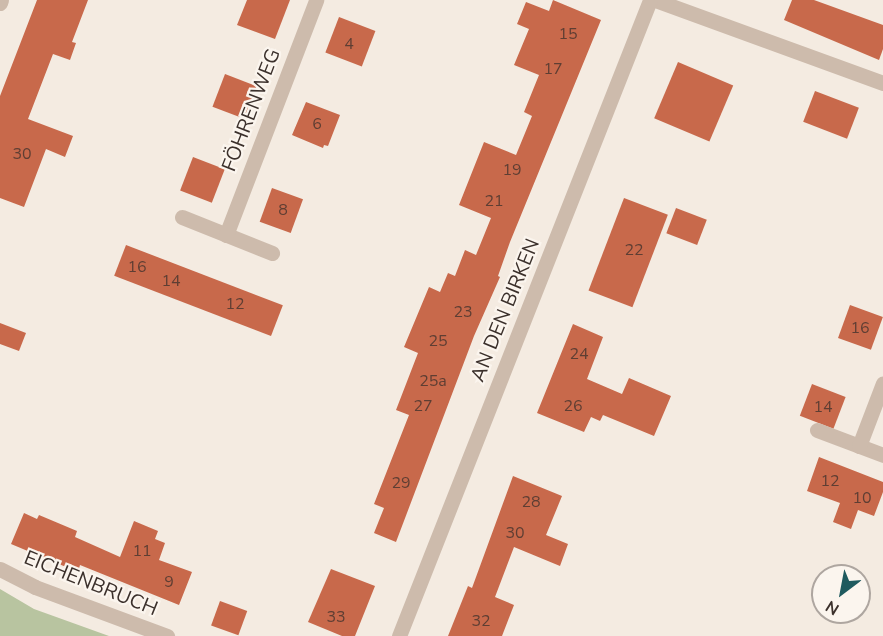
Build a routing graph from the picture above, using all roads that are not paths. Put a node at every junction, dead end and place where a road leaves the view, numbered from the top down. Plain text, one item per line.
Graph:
1 (316, 0) edge
2 (653, 0) edge
3 (883, 83) edge
4 (182, 217) dead end
5 (226, 235) junction
6 (272, 253) dead end
7 (883, 383) edge
8 (817, 430) dead end
9 (859, 446) junction
10 (883, 455) edge
11 (0, 568) edge
12 (167, 636) edge
13 (399, 636) edge

1 - 5 street, FÖHRENWEG
2 - 3 street
2 - 13 street, AN DEN BIRKEN
4 - 5 street
5 - 6 street
7 - 9 street
8 - 9 street
9 - 10 street
11 - 12 street, EICHENBRUCH

